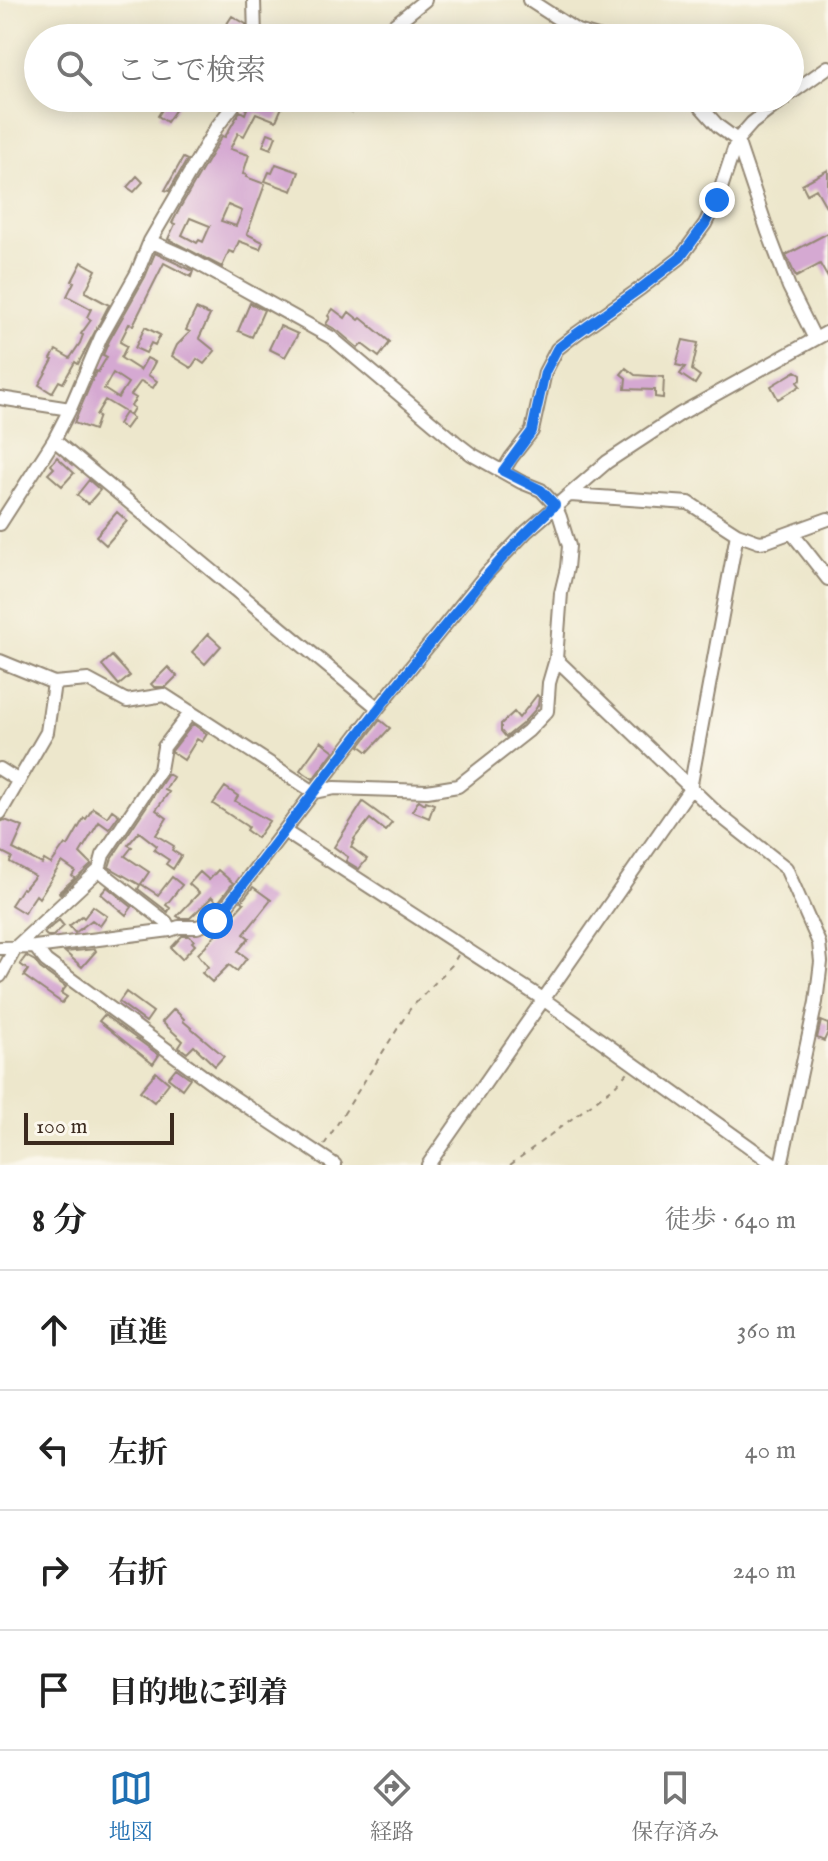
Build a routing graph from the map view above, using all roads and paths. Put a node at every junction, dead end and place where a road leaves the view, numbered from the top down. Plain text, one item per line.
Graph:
1 (254, 0) edge
2 (425, 0) edge
3 (529, 0) edge
4 (255, 24) edge
5 (395, 24) edge
6 (566, 24) edge
7 (828, 67) edge
8 (804, 84) edge
9 (228, 112) edge
10 (706, 112) edge
11 (767, 112) edge
12 (737, 140) junction
13 (150, 241) junction
14 (828, 332) edge
15 (815, 339) junction
16 (0, 398) edge
17 (70, 409) junction
18 (54, 440) junction
19 (503, 471) junction
20 (570, 495) junction
21 (555, 505) junction
22 (828, 519) edge
23 (0, 524) edge
24 (792, 533) junction
25 (737, 534) junction
26 (828, 579) edge
27 (556, 659) junction
28 (0, 661) edge
29 (54, 683) junction
30 (378, 708) junction
31 (191, 712) junction
32 (0, 769) edge
33 (19, 781) junction
34 (690, 789) junction
35 (314, 792) junction
36 (0, 813) edge
37 (284, 831) junction
38 (99, 870) junction
39 (170, 930) junction
40 (16, 947) junction
41 (35, 947) junction
42 (0, 948) edge
43 (463, 948) junction
44 (0, 976) edge
45 (543, 999) junction
46 (634, 1065) junction
47 (319, 1153) junction
48 (335, 1165) edge
49 (428, 1165) edge
50 (510, 1165) edge
51 (775, 1165) edge
52 (781, 1165) edge

1 - 4 street
2 - 5 street
3 - 6 street
7 - 8 street
9 - 13 street
10 - 12 street
11 - 12 street
12 - 15 street
12 - 19 street
13 - 17 street
13 - 19 street
14 - 15 street
15 - 20 street
16 - 17 street
17 - 18 street
18 - 23 street
18 - 30 street
19 - 21 street
20 - 21 street
20 - 25 street
21 - 27 street
21 - 30 street
22 - 24 street
24 - 25 street
24 - 26 street
25 - 34 street
27 - 34 street
27 - 35 street
28 - 29 street
29 - 31 street
29 - 33 street
30 - 35 street
31 - 35 street
31 - 38 street
32 - 33 street
33 - 36 street
34 - 45 street
34 - 52 street
35 - 37 street
37 - 39 street
37 - 43 street
38 - 39 street
38 - 40 street
39 - 41 street
40 - 41 street
40 - 42 street
40 - 44 street
41 - 47 street
43 - 45 street
43 - 47 path
45 - 46 street
45 - 49 street
46 - 50 path
46 - 51 street
47 - 48 street

